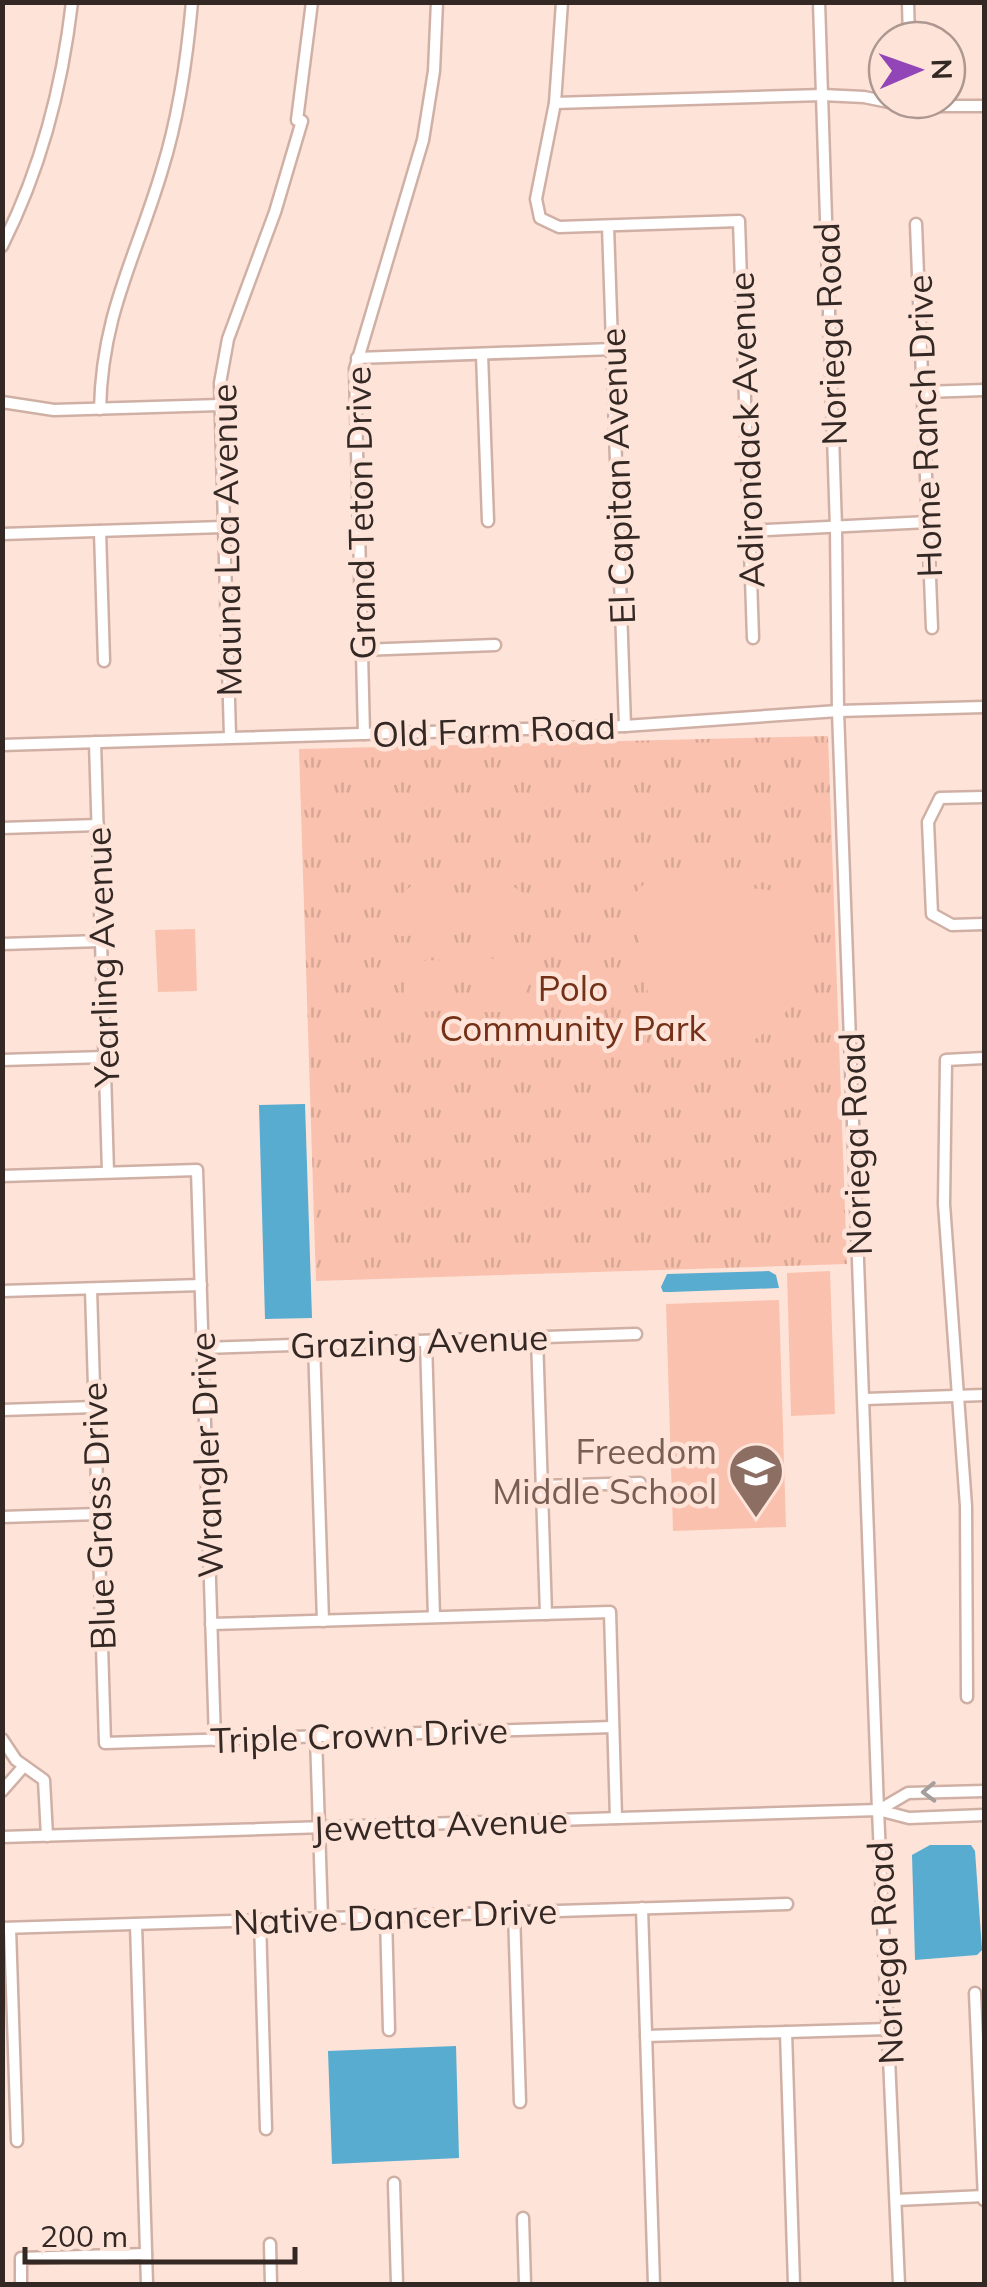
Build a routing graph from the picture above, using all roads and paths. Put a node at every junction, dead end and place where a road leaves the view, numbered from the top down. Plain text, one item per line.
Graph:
1 (72, 2) edge
2 (192, 2) edge
3 (312, 2) edge
4 (437, 2) edge
5 (562, 2) edge
6 (819, 2) edge
7 (822, 94) junction
8 (867, 98) edge
9 (555, 103) junction
10 (916, 224) dead end
11 (608, 226) junction
12 (2, 246) edge
13 (612, 349) junction
14 (482, 354) junction
15 (356, 358) junction
16 (984, 390) edge
17 (924, 392) junction
18 (2, 402) edge
19 (220, 406) junction
20 (100, 409) junction
21 (488, 521) dead end
22 (928, 522) junction
23 (223, 527) junction
24 (836, 528) junction
25 (100, 531) junction
26 (749, 531) junction
27 (2, 534) edge
28 (932, 628) dead end
29 (753, 638) dead end
30 (495, 646) dead end
31 (361, 650) junction
32 (104, 661) dead end
33 (984, 707) edge
34 (838, 711) junction
35 (625, 726) junction
36 (364, 734) junction
37 (230, 736) junction
38 (95, 742) junction
39 (2, 745) edge
40 (984, 797) edge
41 (98, 825) junction
42 (2, 828) edge
43 (984, 924) edge
44 (101, 941) junction
45 (2, 944) edge
46 (105, 1057) junction
47 (984, 1058) edge
48 (2, 1060) edge
49 (108, 1172) junction
50 (2, 1176) edge
51 (201, 1285) junction
52 (91, 1289) junction
53 (2, 1292) edge
54 (636, 1334) dead end
55 (537, 1337) junction
56 (426, 1341) junction
57 (314, 1344) junction
58 (203, 1348) junction
59 (984, 1395) edge
60 (957, 1396) junction
61 (865, 1399) junction
62 (95, 1407) junction
63 (2, 1410) edge
64 (640, 1483) dead end
65 (542, 1486) junction
66 (98, 1514) junction
67 (2, 1517) edge
68 (546, 1614) junction
69 (434, 1617) junction
70 (323, 1621) junction
71 (211, 1624) junction
72 (967, 1697) dead end
73 (613, 1728) junction
74 (316, 1737) junction
75 (2, 1740) edge
76 (215, 1740) junction
77 (106, 1743) joint
78 (24, 1766) junction
79 (2, 1791) edge
80 (984, 1791) edge
81 (878, 1810) junction
82 (984, 1814) edge
83 (616, 1818) junction
84 (319, 1828) junction
85 (47, 1836) junction
86 (2, 1837) edge
87 (786, 1904) dead end
88 (642, 1908) junction
89 (514, 1912) junction
90 (386, 1916) junction
91 (322, 1918) junction
92 (260, 1920) junction
93 (136, 1924) junction
94 (6, 1928) edge
95 (975, 1993) dead end
96 (888, 2029) junction
97 (390, 2030) dead end
98 (786, 2032) junction
99 (646, 2036) junction
100 (520, 2102) dead end
101 (266, 2129) dead end
102 (17, 2141) dead end
103 (394, 2183) dead end
104 (984, 2197) edge
105 (896, 2200) junction
106 (523, 2218) dead end
107 (270, 2244) dead end
108 (146, 2254) junction
109 (22, 2284) edge
110 (147, 2284) edge
111 (271, 2284) edge
112 (397, 2284) edge
113 (525, 2284) edge
114 (654, 2284) edge
115 (794, 2284) edge
116 (899, 2284) edge

1 - 12 street
2 - 20 street
3 - 19 street, Mauna Loa Avenue
4 - 15 street, Grand Teton Drive
5 - 9 street
6 - 7 street, Noriega Road
7 - 8 street
7 - 9 street
7 - 24 street, Noriega Road
9 - 11 street
10 - 17 street, Home Ranch Drive
11 - 13 street, El Capitan Avenue
11 - 26 street, Adirondack Avenue
13 - 14 street
13 - 35 street, El Capitan Avenue
14 - 15 street
14 - 21 street
15 - 31 street, Grand Teton Drive
16 - 17 street
17 - 22 street, Home Ranch Drive
18 - 20 street
19 - 20 street
19 - 23 street, Mauna Loa Avenue
22 - 24 street
22 - 28 street, Home Ranch Drive
23 - 25 street
23 - 37 street, Mauna Loa Avenue
24 - 26 street
24 - 34 street, Noriega Road
25 - 27 street
25 - 32 street
26 - 29 street, Adirondack Avenue
30 - 31 street
31 - 36 street, Grand Teton Drive
33 - 34 street, Old Farm Road
34 - 35 street, Old Farm Road
34 - 61 street, Noriega Road
35 - 36 street, Old Farm Road
36 - 37 street, Old Farm Road
37 - 38 street, Old Farm Road
38 - 39 street, Old Farm Road
38 - 41 street, Yearling Avenue
40 - 43 street
41 - 42 street
41 - 44 street, Yearling Avenue
44 - 45 street
44 - 46 street, Yearling Avenue
46 - 48 street
46 - 49 street, Yearling Avenue
47 - 60 street
49 - 50 street
49 - 51 street, Wrangler Drive
51 - 52 street
51 - 58 street, Wrangler Drive
52 - 53 street
52 - 62 street, Blue Grass Drive
54 - 55 street, Grazing Avenue
55 - 56 street, Grazing Avenue
55 - 65 street
56 - 57 street, Grazing Avenue
56 - 69 street
57 - 58 street, Grazing Avenue
57 - 70 street
58 - 71 street, Wrangler Drive
59 - 60 street
60 - 61 street
60 - 72 street
61 - 81 street, Noriega Road
62 - 63 street
62 - 66 street, Blue Grass Drive
64 - 65 street
65 - 68 street
66 - 67 street
66 - 77 street, Blue Grass Drive
68 - 69 street
68 - 73 street
69 - 70 street
70 - 71 street
71 - 76 street, Wrangler Drive
73 - 74 street, Triple Crown Drive
73 - 83 street
74 - 76 street, Triple Crown Drive
74 - 84 street
75 - 78 street
76 - 77 street, Triple Crown Drive
78 - 79 street
78 - 85 street
80 -> 81 street, Jewetta Avenue
81 - 82 street, Jewetta Avenue
81 - 83 street, Jewetta Avenue
81 - 96 street, Noriega Road
83 - 84 street, Jewetta Avenue
84 - 85 street, Jewetta Avenue
84 - 91 street
85 - 86 street, Jewetta Avenue
87 - 88 street, Native Dancer Drive
88 - 89 street, Native Dancer Drive
88 - 99 street
89 - 90 street, Native Dancer Drive
89 - 100 street
90 - 91 street, Native Dancer Drive
90 - 97 street
91 - 92 street, Native Dancer Drive
92 - 93 street, Native Dancer Drive
92 - 101 street
93 - 94 street, Native Dancer Drive
93 - 108 street
94 - 102 street
95 - 104 street
96 - 98 street
96 - 105 street, Noriega Road
98 - 99 street
98 - 115 street
99 - 114 street
103 - 112 street
104 - 105 street
105 - 116 street, Noriega Road
106 - 113 street
107 - 111 street
108 - 109 street
108 - 110 street

